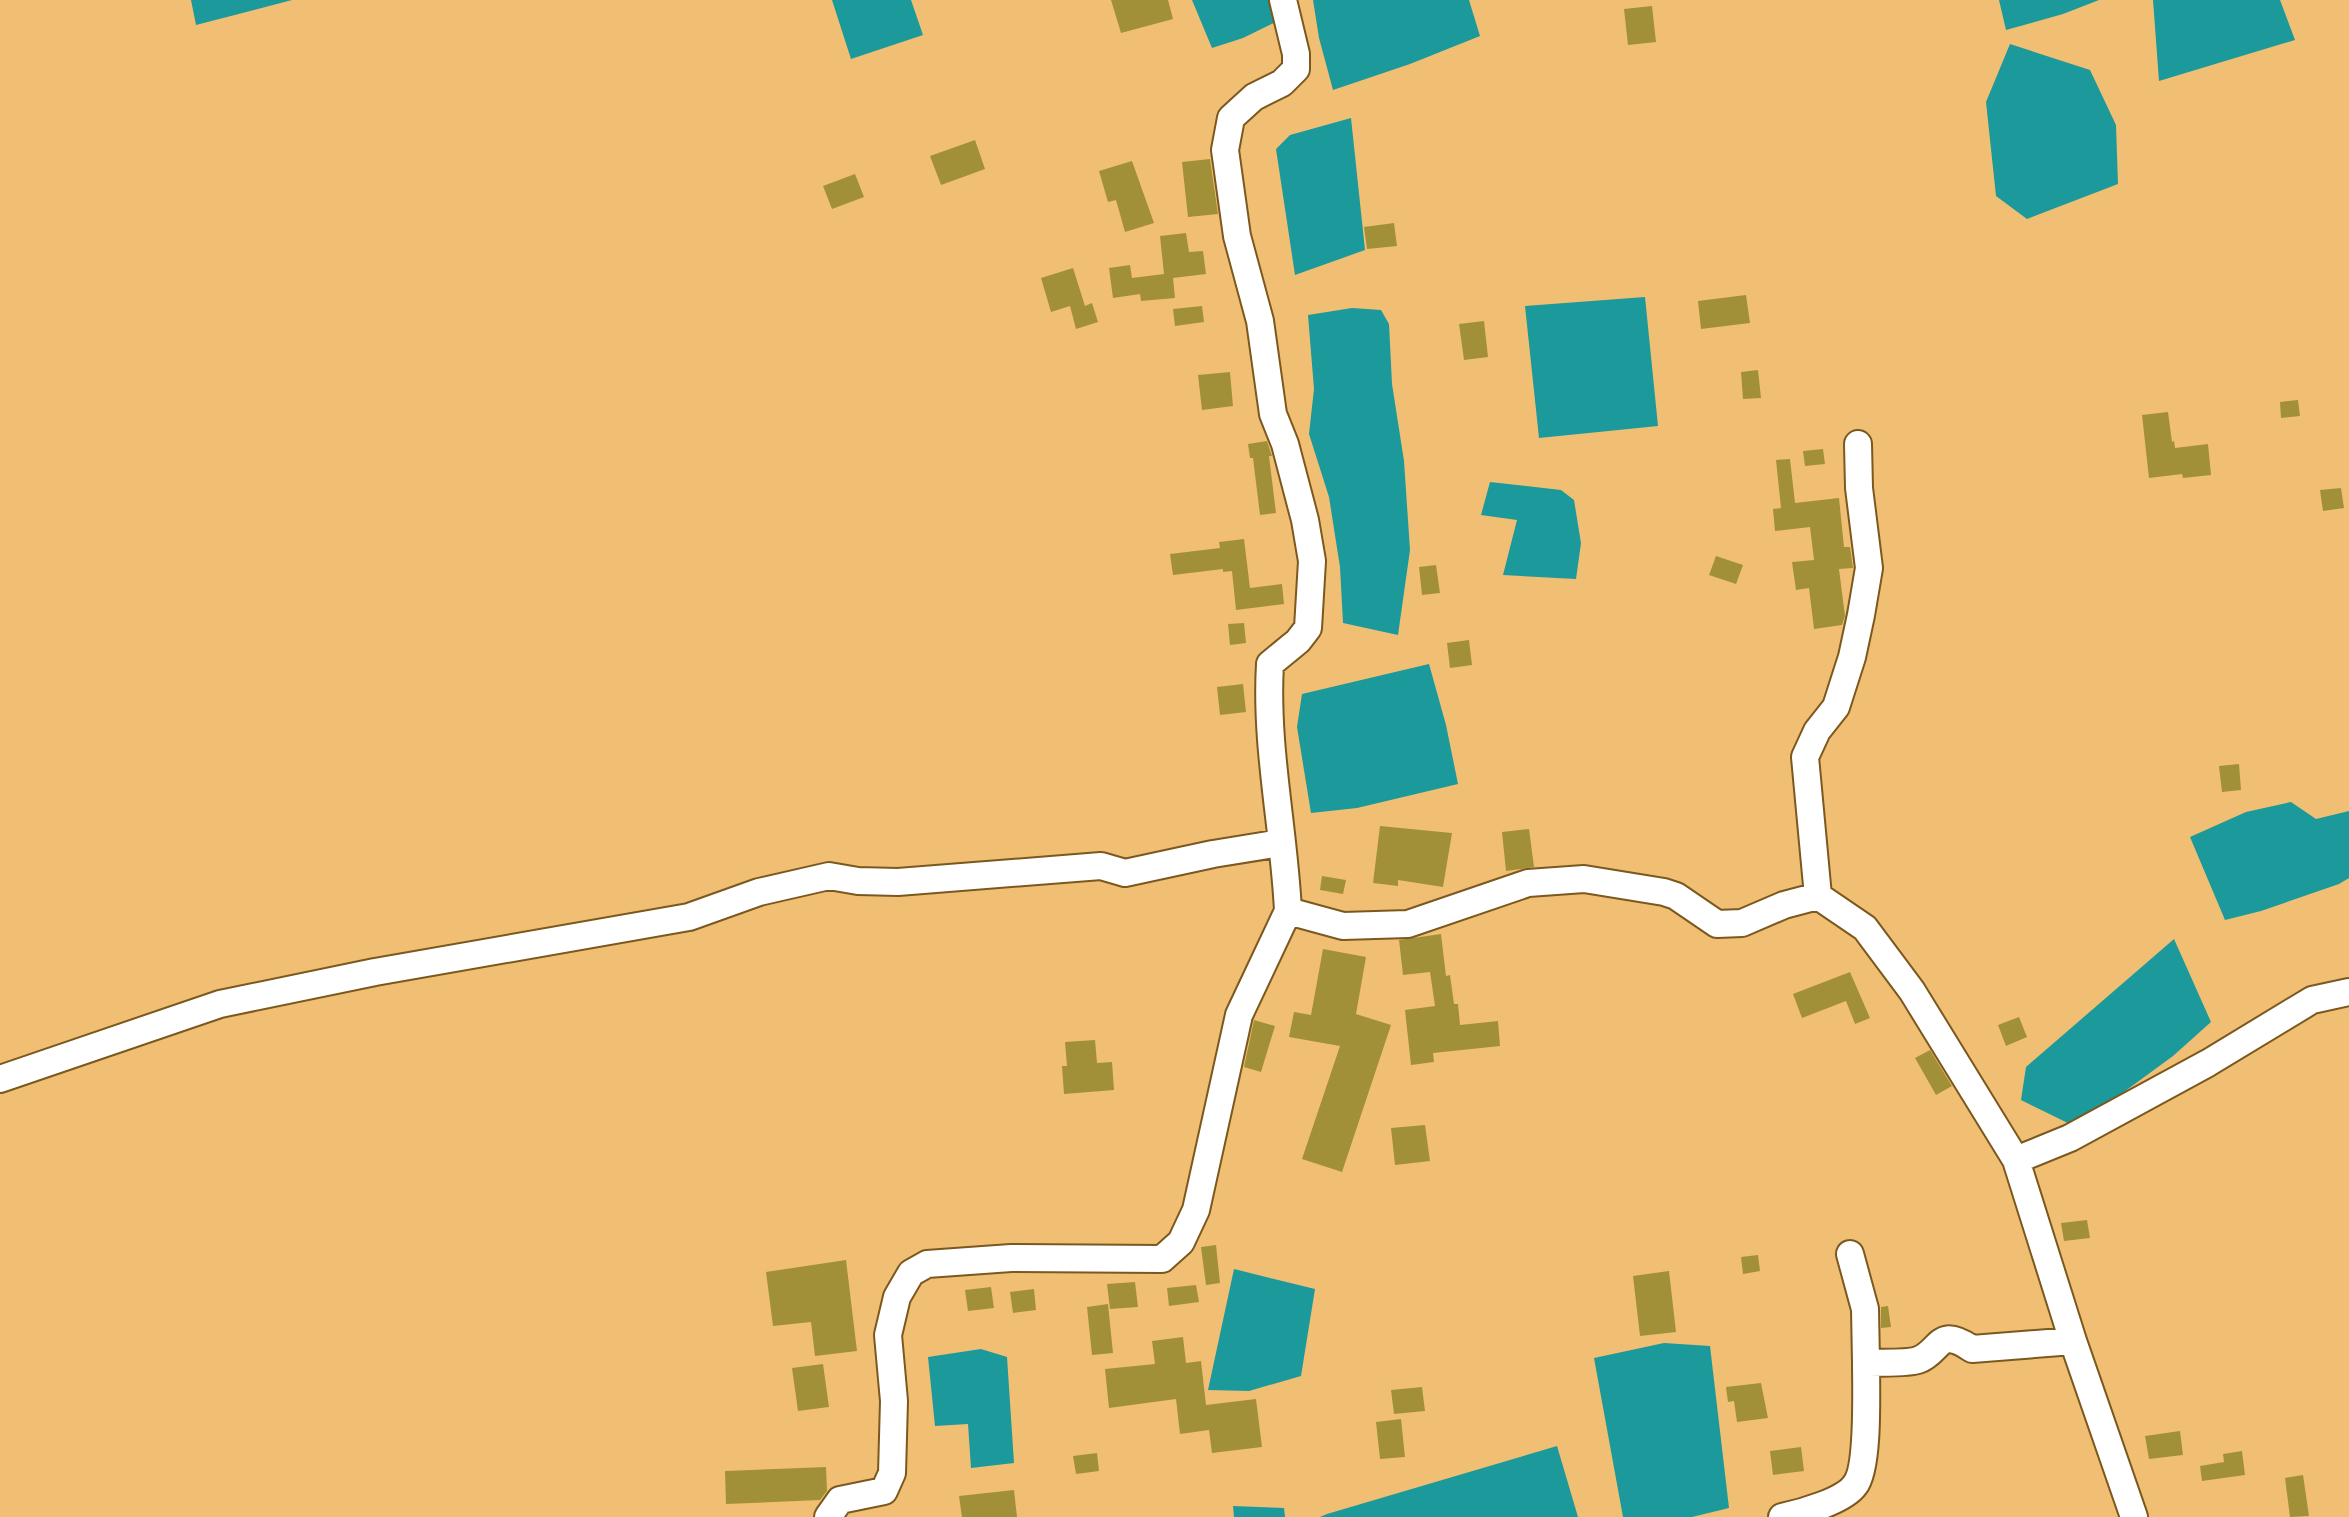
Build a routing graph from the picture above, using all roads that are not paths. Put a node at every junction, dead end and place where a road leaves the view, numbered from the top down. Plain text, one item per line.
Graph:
1 (1283, 0) edge
2 (1858, 444) dead end
3 (1281, 843) junction
4 (1818, 896) junction
5 (1288, 911) junction
6 (2349, 992) edge
7 (0, 1079) edge
8 (2016, 1160) junction
9 (1850, 1254) dead end
10 (2073, 1341) junction
11 (1866, 1363) junction
12 (828, 1517) edge
13 (1782, 1517) edge
14 (2134, 1517) edge

1 - 3 street
2 - 4 street
3 - 5 street
3 - 7 street
4 - 5 street
4 - 8 street
5 - 12 street
6 - 8 street
8 - 10 street
9 - 11 street
10 - 11 street
10 - 14 street
11 - 13 street

